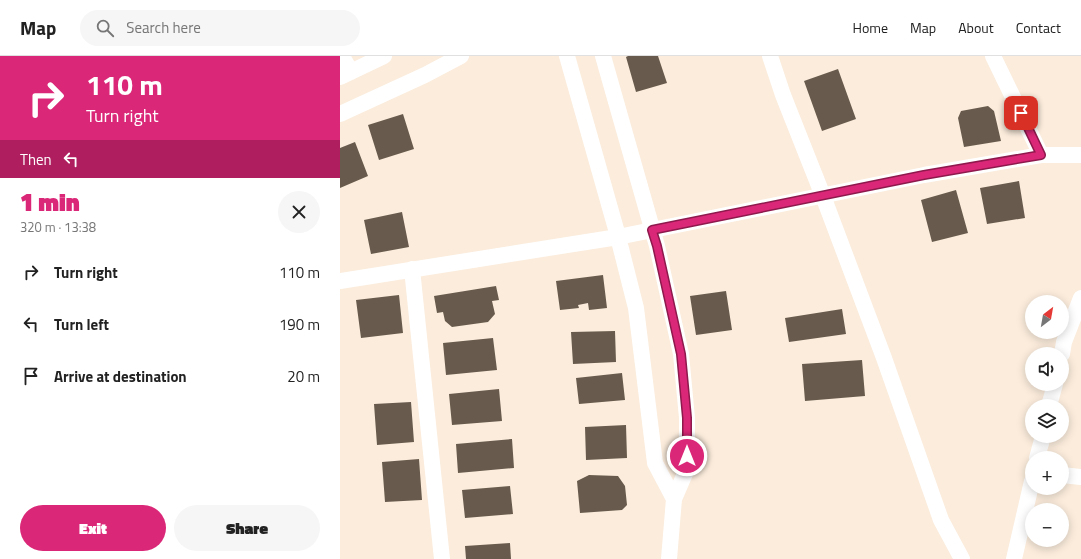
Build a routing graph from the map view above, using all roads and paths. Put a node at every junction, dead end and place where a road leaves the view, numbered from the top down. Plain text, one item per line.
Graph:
1 (342, 56) edge
2 (384, 56) edge
3 (461, 56) edge
4 (567, 56) edge
5 (602, 56) edge
6 (770, 56) edge
7 (993, 56) edge
8 (345, 74) edge
9 (340, 114) edge
10 (1041, 155) junction
11 (1081, 155) edge
12 (823, 196) junction
13 (652, 230) junction
14 (618, 237) junction
15 (412, 269) junction
16 (340, 281) edge
17 (1081, 298) edge
18 (1063, 347) edge
19 (1069, 476) edge
20 (1081, 477) edge
21 (1029, 495) edge
22 (674, 499) junction
23 (442, 559) edge
24 (669, 559) edge
25 (962, 559) edge
26 (1014, 559) edge

1 - 8 street
2 - 8 street
3 - 9 street
4 - 14 street
5 - 13 street
6 - 12 street
7 - 10 street
10 - 11 street
10 - 12 street
12 - 13 street
12 - 25 street
13 - 14 street
13 - 22 street
14 - 15 street
14 - 22 street
15 - 16 street
15 - 23 street
17 - 18 street
19 - 20 street
21 - 26 street
22 - 24 street

